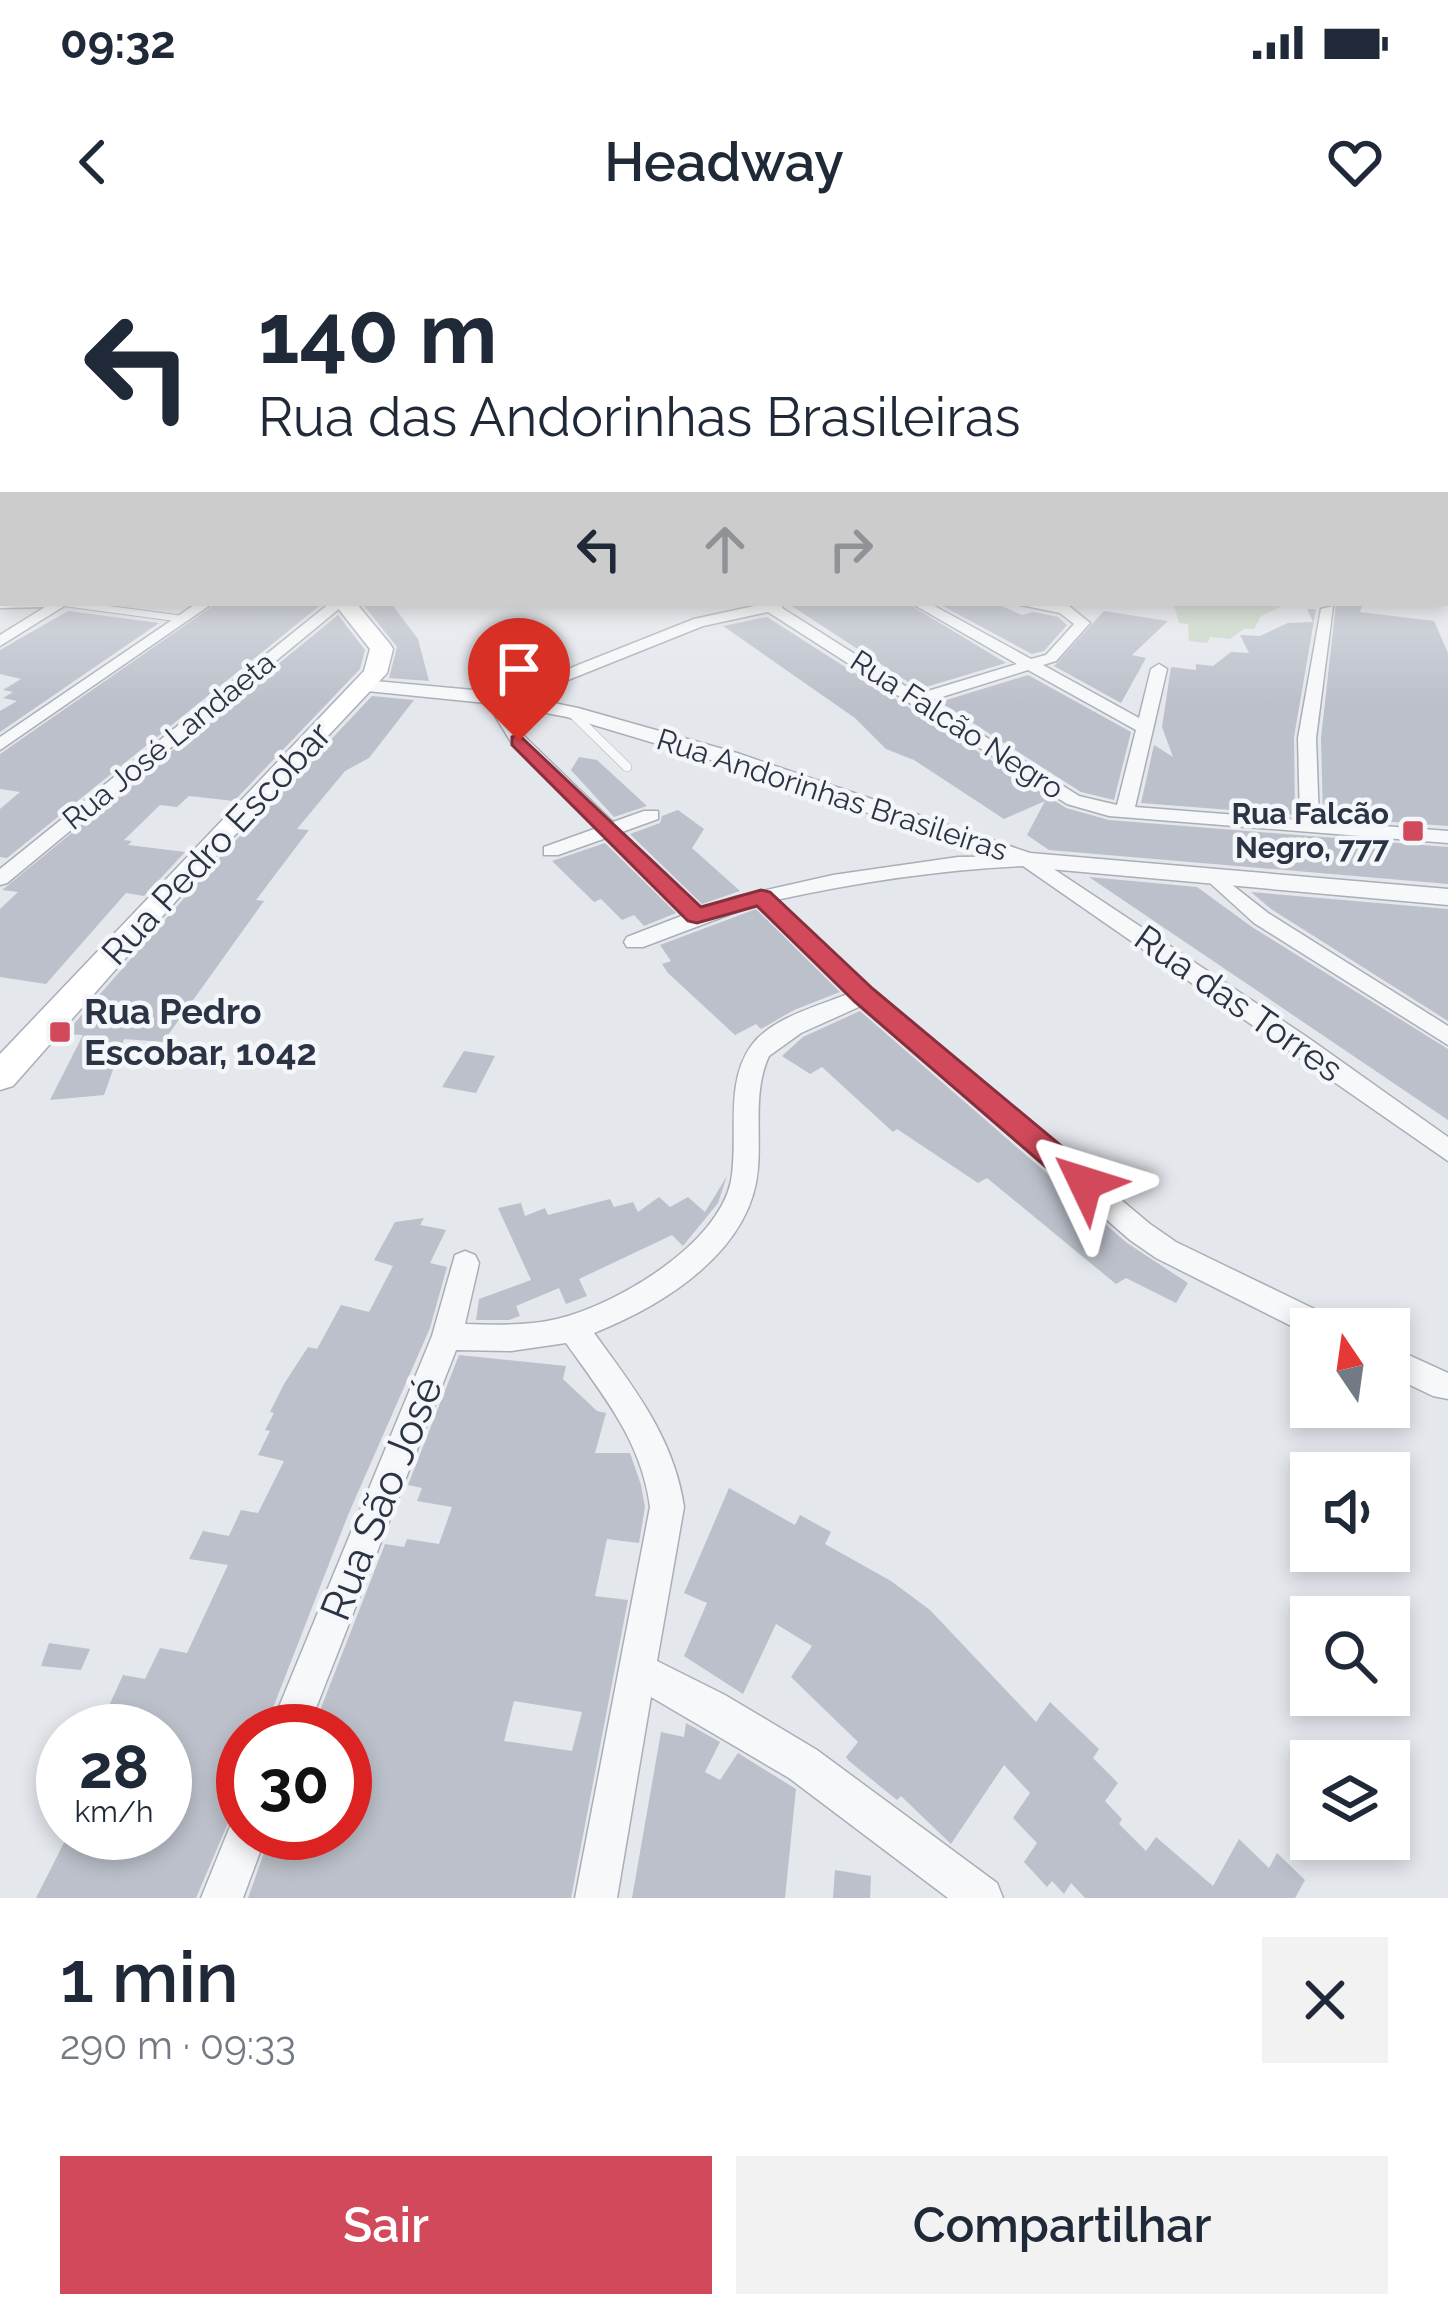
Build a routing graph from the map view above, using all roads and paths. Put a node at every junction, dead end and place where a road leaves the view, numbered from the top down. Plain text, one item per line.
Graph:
1 (58, 606) edge
2 (86, 606) edge
3 (202, 606) edge
4 (338, 606) edge
5 (345, 606) edge
6 (764, 606) edge
7 (770, 606) edge
8 (923, 606) edge
9 (1041, 606) edge
10 (1328, 609) dead end
11 (183, 619) junction
12 (0, 641) edge
13 (1032, 666) junction
14 (1159, 669) dead end
15 (364, 686) junction
16 (506, 699) junction
17 (917, 699) junction
18 (571, 712) junction
19 (1144, 728) junction
20 (0, 746) edge
21 (627, 767) dead end
22 (1125, 812) junction
23 (651, 815) dead end
24 (1310, 828) junction
25 (613, 829) junction
26 (1448, 837) edge
27 (551, 851) dead end
28 (1027, 860) junction
29 (0, 879) edge
30 (1217, 879) junction
31 (761, 897) junction
32 (1448, 897) edge
33 (697, 916) junction
34 (635, 942) dead end
35 (864, 995) junction
36 (1448, 1037) edge
37 (0, 1077) edge
38 (1448, 1151) edge
39 (466, 1263) dead end
40 (1290, 1311) edge
41 (573, 1328) junction
42 (447, 1336) junction
43 (1410, 1370) edge
44 (1444, 1387) dead end
45 (639, 1671) junction
46 (299, 1704) edge
47 (237, 1860) edge
48 (973, 1895) edge
49 (222, 1898) edge
50 (596, 1898) edge

1 - 12 street
2 - 11 lane
3 - 11 street
4 - 29 street, Rua José Landaeta
5 - 15 main road
6 - 16 street
7 - 17 street, Rua Falcão Negro
8 - 13 street
9 - 13 street
10 - 24 street
11 - 20 street
13 - 17 street
13 - 19 street
14 - 19 street
15 - 16 street, Rua Andorinhas Brasileiras
15 - 37 main road, Rua Pedro Escobar
16 - 18 street, Rua Andorinhas Brasileiras
16 - 25 street
17 - 22 street, Rua Falcão Negro
18 - 21 lane
18 - 28 street, Rua Andorinhas Brasileiras
19 - 22 street
22 - 24 street, Rua Falcão Negro
23 - 25 street
24 - 26 street, Rua Falcão Negro
25 - 27 street
25 - 33 street
28 - 30 street, Rua Andorinhas Brasileiras
28 - 31 street
28 - 38 street, Rua das Torres
30 - 32 street, Rua Andorinhas Brasileiras
30 - 36 street
31 - 33 street
31 - 35 street
33 - 34 street
35 - 40 street
35 - 41 street
39 - 42 street, Rua São José
41 - 42 street
41 - 45 street
42 - 46 street, Rua São José
43 - 44 street
45 - 48 street
45 - 50 street
47 - 49 street

